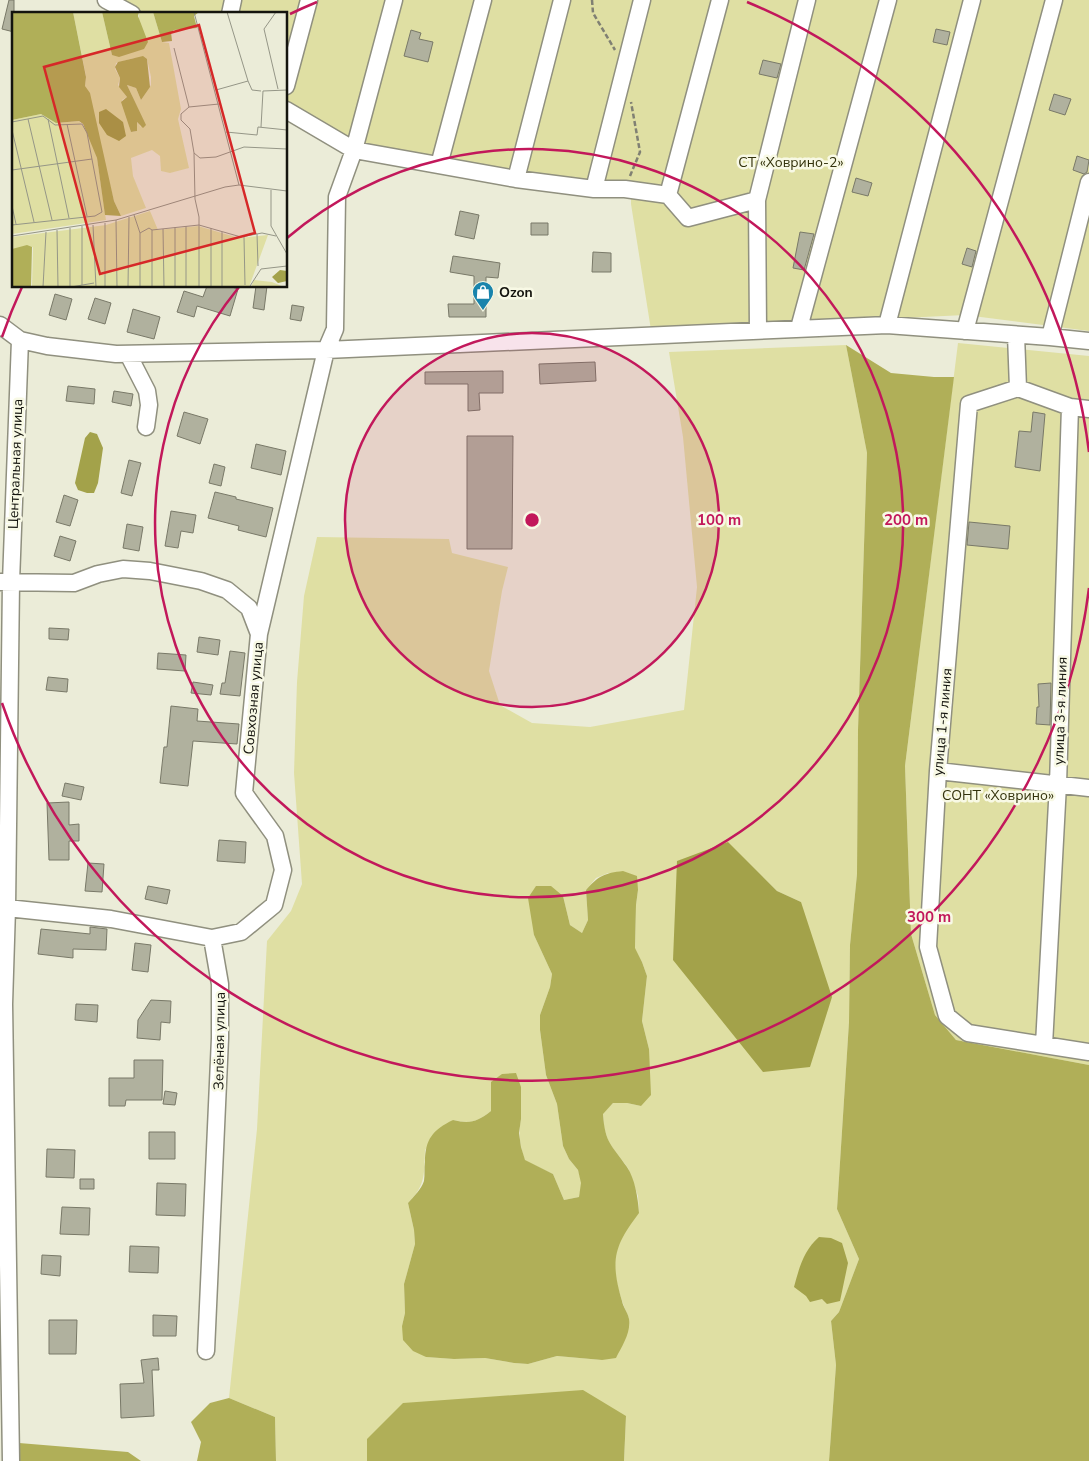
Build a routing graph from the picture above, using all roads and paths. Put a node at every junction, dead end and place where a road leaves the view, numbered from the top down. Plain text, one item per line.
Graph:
1 (106, 0) edge
2 (309, 0) edge
3 (394, 0) edge
4 (483, 0) edge
5 (562, 0) edge
6 (642, 0) edge
7 (720, 0) edge
8 (807, 0) edge
9 (888, 0) edge
10 (972, 0) edge
11 (1054, 0) edge
12 (128, 12) edge
13 (288, 79) edge
14 (288, 111) edge
15 (354, 150) junction
16 (439, 166) junction
17 (516, 179) junction
18 (1089, 182) edge
19 (594, 189) junction
20 (668, 195) junction
21 (757, 200) junction
22 (887, 325) junction
23 (0, 326) edge
24 (799, 328) junction
25 (758, 330) junction
26 (965, 331) junction
27 (1016, 334) junction
28 (1050, 337) junction
29 (20, 340) junction
30 (1089, 342) edge
31 (326, 350) junction
32 (128, 354) junction
33 (1018, 388) junction
34 (1070, 407) junction
35 (1089, 409) edge
36 (146, 427) dead end
37 (5, 582) edge
38 (260, 634) junction
39 (5, 709) edge
40 (938, 771) junction
41 (1058, 784) junction
42 (1089, 788) edge
43 (7, 908) junction
44 (212, 938) junction
45 (2, 1004) edge
46 (1044, 1045) junction
47 (1089, 1052) edge
48 (206, 1351) dead end
49 (11, 1461) edge

1 - 12 street
2 - 13 street
3 - 15 street
4 - 16 street
5 - 17 street
6 - 19 street
7 - 20 street
8 - 21 street
9 - 24 street
10 - 22 street
11 - 26 street
14 - 15 street
15 - 16 street
15 - 31 street
16 - 17 street
17 - 19 street
18 - 28 street
19 - 20 street
20 - 21 street
21 - 25 street
22 - 24 street
22 - 26 street
23 - 29 street
24 - 25 street
25 - 31 street
26 - 27 street
27 - 28 street
27 - 33 street
28 - 30 street
29 - 32 street
29 - 37 street, Центральная улица
31 - 32 street
31 - 38 street
32 - 36 street
33 - 34 street
33 - 40 street, улица 1-я линия
34 - 35 street
34 - 41 street, улица 3-я линия
37 - 38 street, Совхозная улица
37 - 39 street, Центральная улица
38 - 44 street, Совхозная улица
39 - 43 street, Центральная улица
40 - 41 street
40 - 46 street, улица 1-я линия
41 - 42 street
41 - 46 street, улица 3-я линия
43 - 44 street
43 - 45 street, Центральная улица
44 - 48 street, Зелёная улица
45 - 49 street, Центральная улица
46 - 47 street, улица 1-я линия

